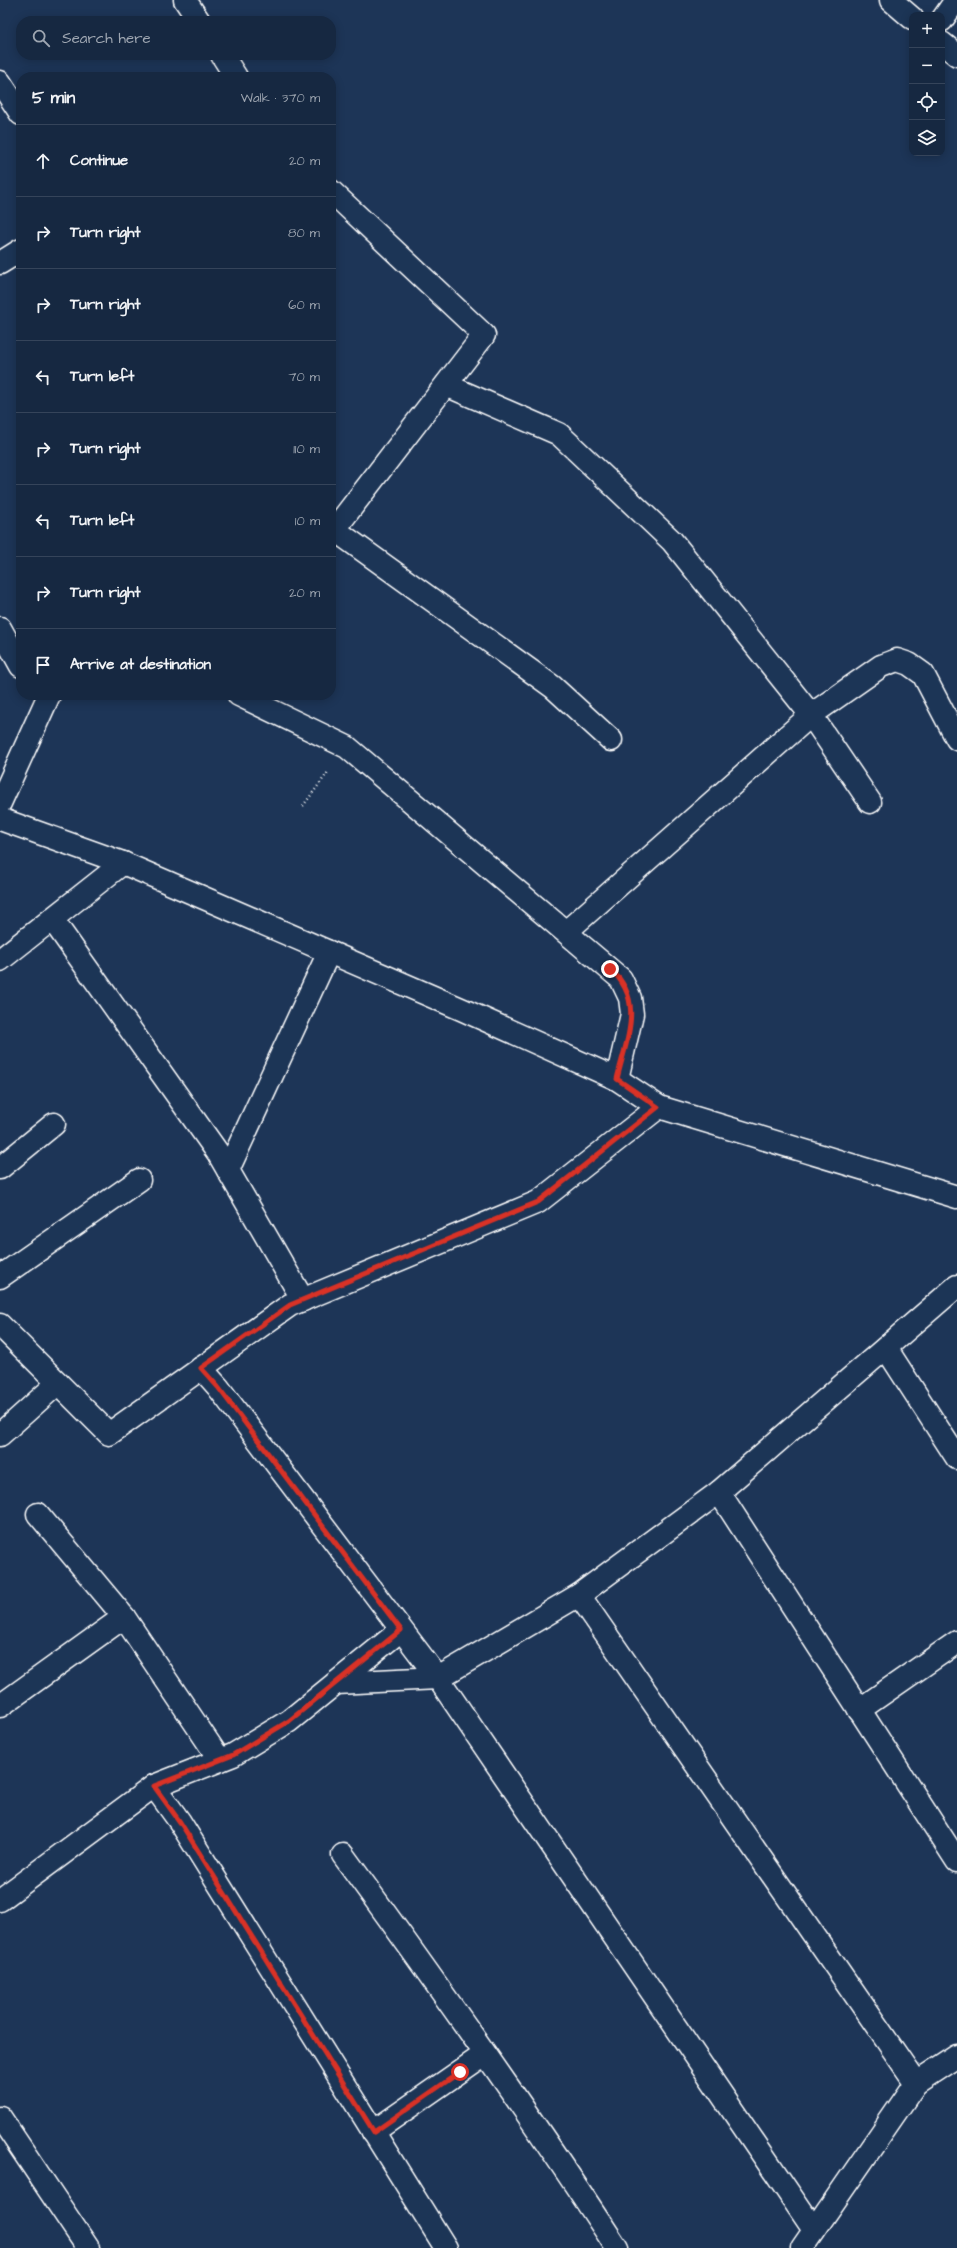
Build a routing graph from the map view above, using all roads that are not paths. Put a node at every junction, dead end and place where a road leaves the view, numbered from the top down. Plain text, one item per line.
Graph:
1 (185, 0) edge
2 (891, 0) edge
3 (956, 0) edge
4 (909, 15) edge
5 (196, 16) edge
6 (945, 16) edge
7 (945, 45) edge
8 (957, 55) edge
9 (225, 60) edge
10 (233, 72) edge
11 (0, 82) edge
12 (16, 106) edge
13 (336, 196) edge
14 (16, 253) edge
15 (0, 263) edge
16 (446, 384) junction
17 (336, 528) edge
18 (336, 534) edge
19 (0, 628) edge
20 (16, 657) edge
21 (43, 700) edge
22 (249, 700) edge
23 (811, 715) junction
24 (957, 739) edge
25 (611, 740) dead end
26 (870, 802) dead end
27 (0, 803) edge
28 (0, 819) edge
29 (123, 863) junction
30 (52, 919) junction
31 (567, 931) junction
32 (329, 952) junction
33 (0, 960) edge
34 (617, 1079) junction
35 (658, 1107) junction
36 (54, 1124) dead end
37 (0, 1168) edge
38 (228, 1170) junction
39 (139, 1180) dead end
40 (957, 1197) edge
41 (0, 1277) edge
42 (957, 1286) edge
43 (303, 1300) junction
44 (0, 1326) edge
45 (886, 1348) junction
46 (201, 1368) junction
47 (58, 1384) junction
48 (0, 1435) edge
49 (957, 1458) edge
50 (719, 1492) junction
51 (38, 1514) dead end
52 (579, 1595) junction
53 (124, 1617) junction
54 (401, 1630) junction
55 (957, 1642) edge
56 (438, 1678) junction
57 (336, 1683) junction
58 (0, 1706) edge
59 (859, 1710) junction
60 (220, 1760) junction
61 (154, 1786) junction
62 (343, 1855) dead end
63 (957, 1861) edge
64 (0, 1900) edge
65 (485, 2054) junction
66 (957, 2056) edge
67 (916, 2084) junction
68 (0, 2117) edge
69 (374, 2132) junction
70 (814, 2230) junction
71 (88, 2248) edge
72 (446, 2248) edge
73 (617, 2248) edge
74 (802, 2248) edge

1 - 5 street
2 - 4 street
3 - 6 street
7 - 8 street
9 - 10 street
11 - 12 street
13 - 16 street
14 - 15 street
16 - 17 street
16 - 23 street
18 - 25 street
19 - 20 street
21 - 27 street
22 - 31 street
23 - 24 street
23 - 26 street
23 - 31 street
28 - 29 street
29 - 30 street
29 - 32 street
30 - 33 street
30 - 38 street
31 - 34 street
32 - 34 street
32 - 38 street
34 - 35 street
35 - 40 street
35 - 43 street
36 - 37 street
38 - 43 street
39 - 41 street
42 - 45 street
43 - 46 street
44 - 47 street
45 - 49 street
45 - 50 street
46 - 47 street
46 - 54 street
47 - 48 street
50 - 52 street
50 - 59 street
51 - 53 street
52 - 56 street
52 - 67 street
53 - 58 street
53 - 60 street
54 - 56 street
54 - 57 street
55 - 59 street
56 - 57 street
56 - 70 street
57 - 60 street
59 - 63 street
60 - 61 street
61 - 64 street
61 - 69 street
62 - 65 street
65 - 69 street
65 - 73 street
66 - 67 street
67 - 70 street
68 - 71 street
69 - 72 street
70 - 74 street

